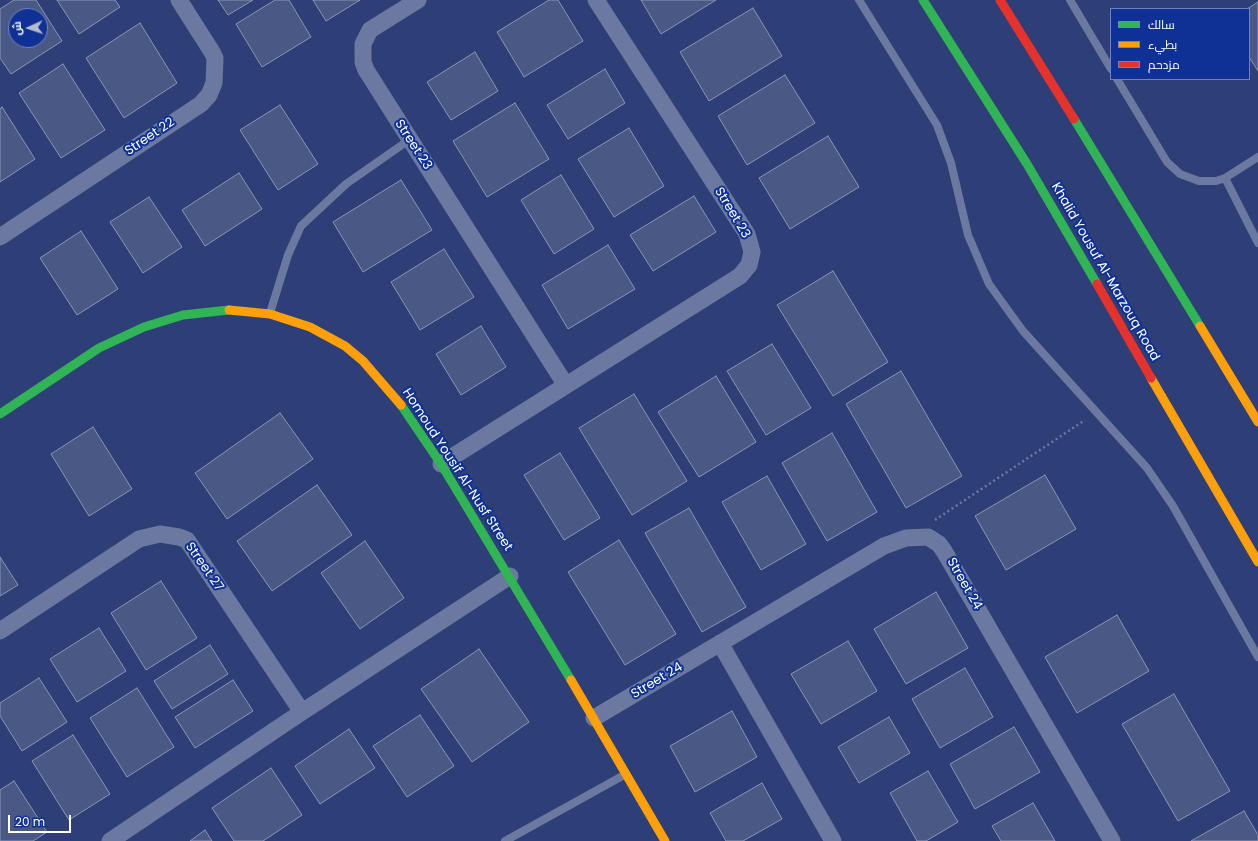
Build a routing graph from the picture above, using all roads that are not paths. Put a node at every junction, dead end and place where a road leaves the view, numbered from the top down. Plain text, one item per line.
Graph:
1 (179, 0) edge
2 (418, 0) edge
3 (596, 0) edge
4 (859, 0) edge
5 (923, 0) edge
6 (1000, 0) edge
7 (1070, 0) edge
8 (1110, 67) edge
9 (1118, 80) edge
10 (409, 140) junction
11 (1258, 157) edge
12 (1225, 178) junction
13 (0, 237) edge
14 (1258, 243) edge
15 (270, 314) junction
16 (565, 384) junction
17 (0, 414) edge
18 (1258, 422) edge
19 (441, 464) junction
20 (1258, 562) edge
21 (510, 576) junction
22 (0, 631) edge
23 (720, 643) junction
24 (1258, 657) edge
25 (302, 712) junction
26 (594, 718) junction
27 (626, 774) junction
28 (110, 841) edge
29 (505, 841) edge
30 (665, 841) edge
31 (833, 841) edge
32 (1112, 841) edge

1 - 13 street, Street 22
2 - 10 street, Street 23
3 - 16 street, Street 23
4 - 24 lane
5 - 20 main road, Khalid Yousuf Al-Marzouq Road
6 - 18 main road
7 - 8 lane
9 - 12 lane
10 - 15 lane
10 - 16 street, Street 23
11 - 12 lane
12 - 14 lane
15 - 17 main road, Homoud Yousif Al-Nusf Street
15 - 19 main road, Homoud Yousif Al-Nusf Street
16 - 19 street, Street 23
19 - 21 main road, Homoud Yousif Al-Nusf Street
21 - 25 street
21 - 26 main road, Homoud Yousif Al-Nusf Street
22 - 25 street, Street 27
23 - 26 street, Street 24
23 - 31 street
23 - 32 street, Street 24
25 - 28 street
26 - 27 main road, Homoud Yousif Al-Nusf Street
27 - 29 lane
27 - 30 main road, Homoud Yousif Al-Nusf Street

